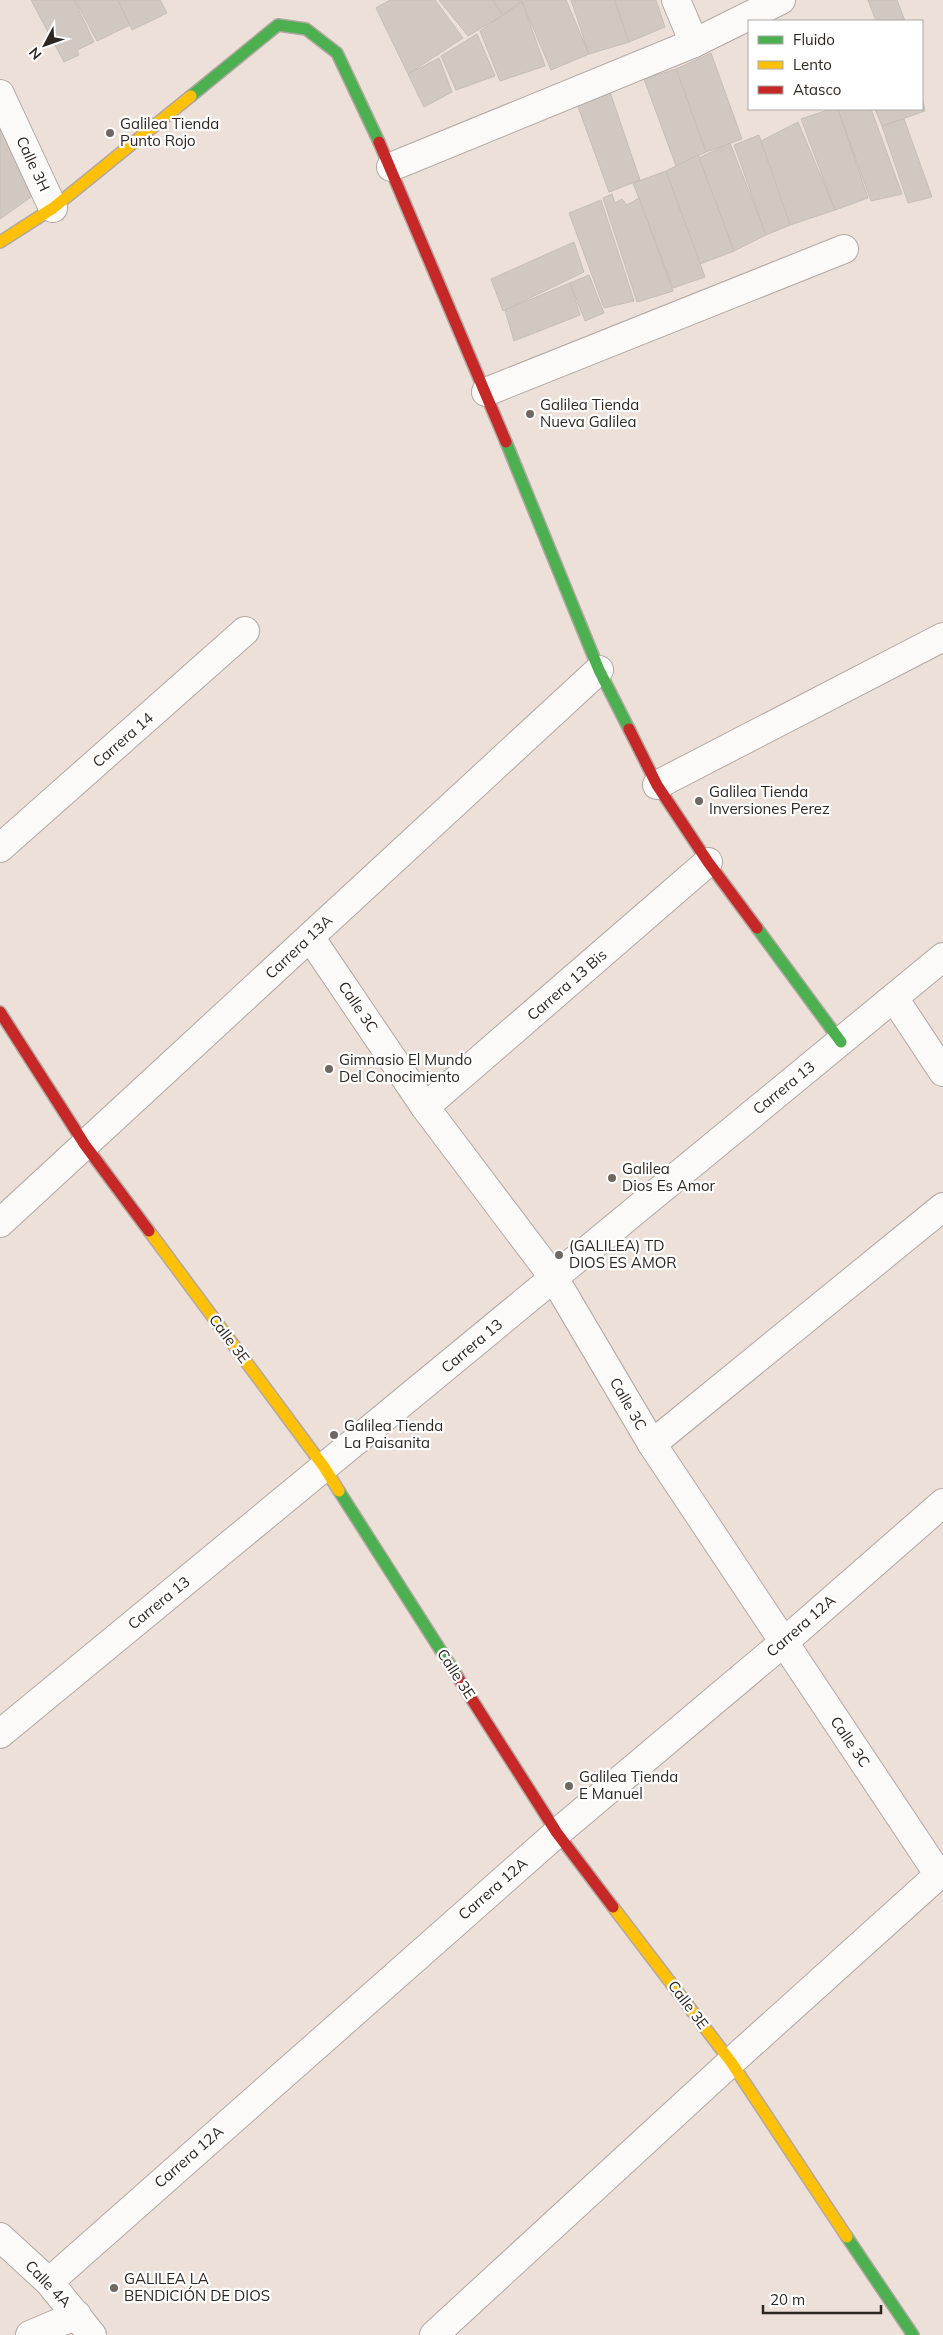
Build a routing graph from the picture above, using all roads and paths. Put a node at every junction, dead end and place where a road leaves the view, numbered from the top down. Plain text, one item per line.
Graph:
1 (676, 0) edge
2 (781, 0) edge
3 (694, 43) junction
4 (0, 94) edge
5 (391, 167) junction
6 (53, 208) junction
7 (0, 242) edge
8 (844, 249) dead end
9 (486, 392) junction
10 (245, 632) dead end
11 (943, 637) edge
12 (599, 670) junction
13 (658, 785) junction
14 (0, 848) edge
15 (708, 862) junction
16 (310, 937) junction
17 (943, 957) edge
18 (894, 998) junction
19 (0, 1012) edge
20 (841, 1042) junction
21 (943, 1072) edge
22 (425, 1107) junction
23 (84, 1145) junction
24 (943, 1207) edge
25 (0, 1223) edge
26 (554, 1278) junction
27 (652, 1444) junction
28 (324, 1467) junction
29 (942, 1505) edge
30 (784, 1642) junction
31 (0, 1734) edge
32 (557, 1833) junction
33 (941, 1873) edge
34 (731, 2062) junction
35 (0, 2237) edge
36 (49, 2282) junction
37 (84, 2325) edge
38 (30, 2335) edge
39 (434, 2335) edge
40 (913, 2335) edge

1 - 3 street
2 - 3 street
3 - 5 street
4 - 6 street, Calle 3H
5 - 6 street
5 - 9 street
6 - 7 street
8 - 9 street
9 - 12 street
10 - 14 street, Carrera 14
11 - 13 street
12 - 13 street
12 - 16 street, Carrera 13A
13 - 15 street
15 - 20 street
15 - 22 street, Carrera 13 Bis
16 - 22 street, Calle 3C
16 - 23 street, Carrera 13A
17 - 18 street, Carrera 13
18 - 20 street, Carrera 13
18 - 21 street
19 - 23 street, Calle 3E
20 - 26 street, Carrera 13
22 - 26 street, Calle 3C
23 - 25 street, Carrera 13A
23 - 28 street, Calle 3E
24 - 27 street
26 - 27 street, Calle 3C
26 - 28 street, Carrera 13
27 - 30 street, Calle 3C
28 - 31 street, Carrera 13
28 - 32 street, Calle 3E
29 - 30 street, Carrera 12A
30 - 32 street, Carrera 12A
30 - 33 street, Calle 3C
32 - 34 street, Calle 3E
32 - 36 street, Carrera 12A
33 - 34 street
34 - 39 street
34 - 40 street, Calle 3E
35 - 36 street, Calle 4A
36 - 37 street, Calle 4A
37 - 38 street

